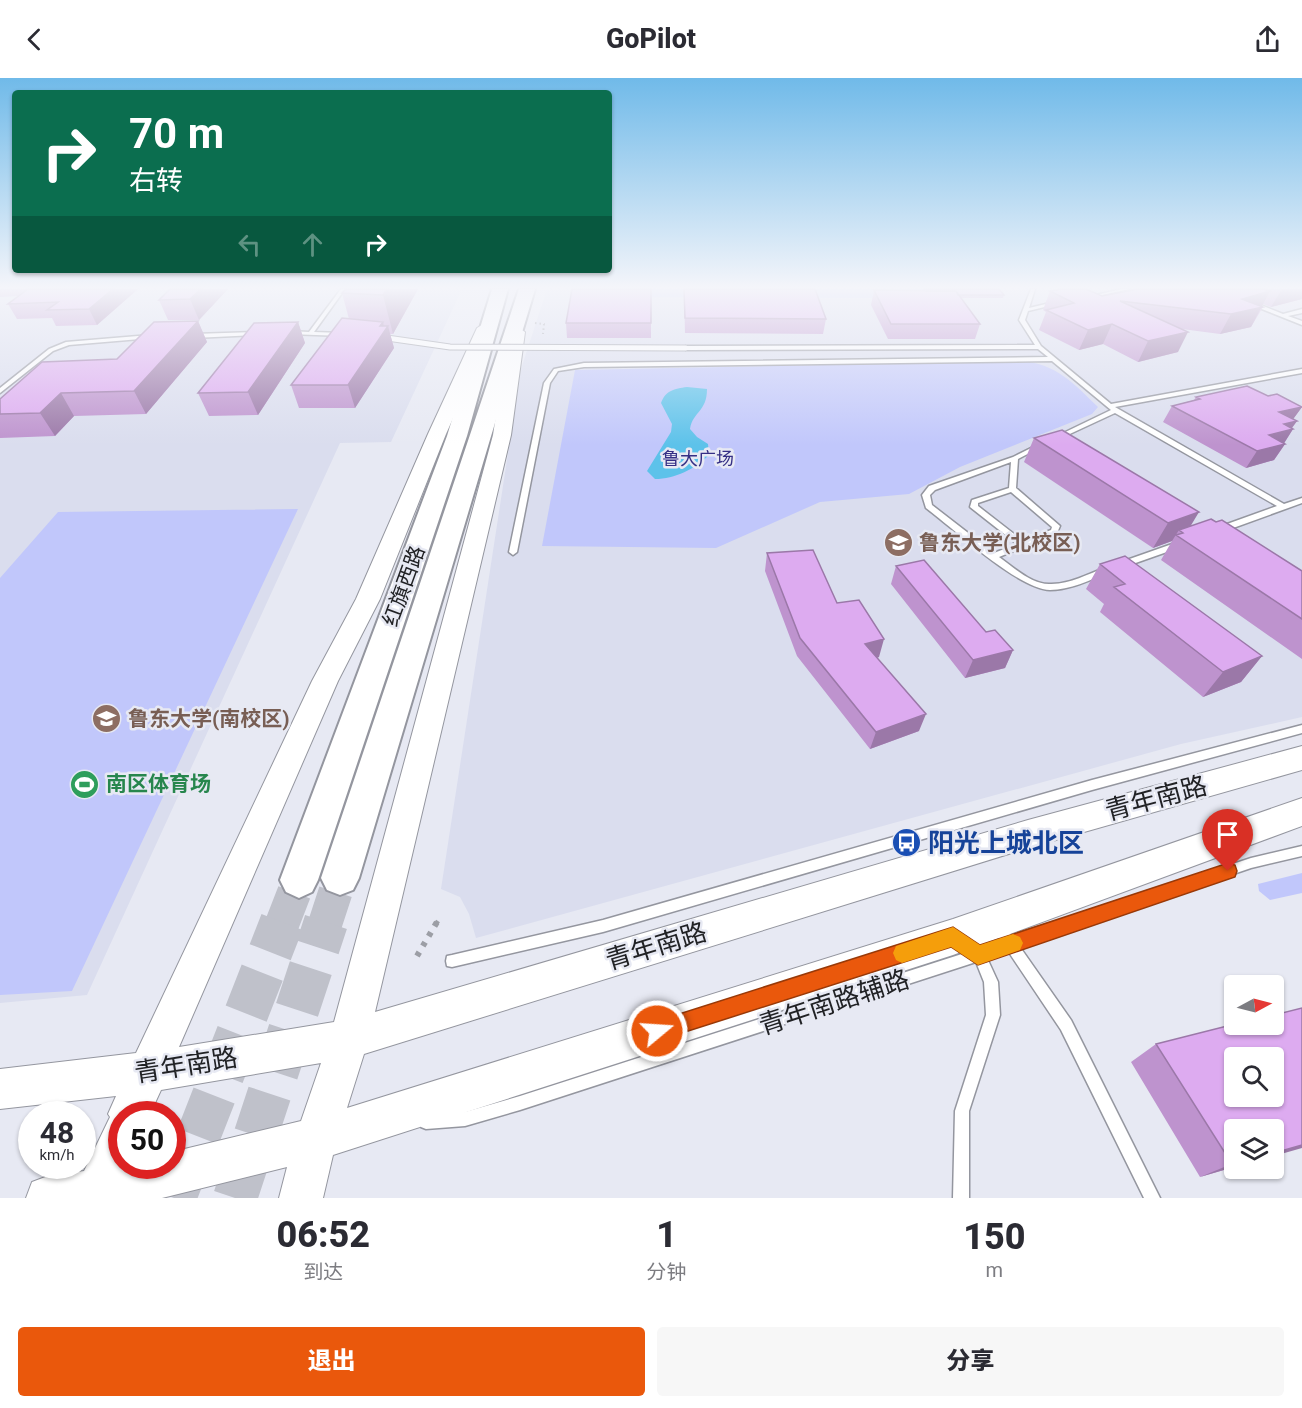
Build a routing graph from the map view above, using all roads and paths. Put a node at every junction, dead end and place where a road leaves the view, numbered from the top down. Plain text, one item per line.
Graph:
1 (93, 341) edge
2 (410, 341) edge
3 (477, 341) edge
4 (484, 341) edge
5 (518, 341) edge
6 (521, 341) edge
7 (1035, 341) edge
8 (1039, 347) junction
9 (1052, 359) junction
10 (1302, 371) edge
11 (0, 391) edge
12 (1112, 408) junction
13 (1015, 458) junction
14 (1012, 489) junction
15 (1302, 500) edge
16 (1284, 507) junction
17 (1208, 534) edge
18 (1187, 542) edge
19 (1022, 544) junction
20 (513, 552) dead end
21 (994, 556) junction
22 (1302, 729) edge
23 (1302, 758) edge
24 (1302, 812) edge
25 (1302, 851) edge
26 (340, 878) tunnel mouth
27 (299, 880) tunnel mouth
28 (438, 921) dead end
29 (1002, 933) junction
30 (966, 946) junction
31 (417, 956) dead end
32 (452, 961) dead end
33 (349, 1039) junction
34 (146, 1072) junction
35 (0, 1089) edge
36 (134, 1101) edge
37 (316, 1139) junction
38 (108, 1166) edge
39 (96, 1195) edge
40 (48, 1198) edge
41 (301, 1198) edge
42 (961, 1198) edge
43 (1152, 1198) edge

1 - 11 lane
2 - 8 lane, bridge
3 - 34 main road
4 - 27 main road, 红旗西路
5 - 26 main road, 红旗西路
6 - 33 main road
7 - 8 lane
8 - 9 lane
9 - 12 lane
9 - 20 lane
10 - 12 lane
12 - 13 lane
12 - 16 lane
13 - 14 lane
13 - 21 lane
14 - 19 lane
14 - 19 lane
15 - 16 lane
16 - 17 lane
18 - 21 lane
19 - 21 lane
22 - 32 lane
23 - 33 main road, 青年南路
24 - 29 main road
25 - 29 lane
28 - 31 path
29 - 30 main road
29 - 43 lane
30 - 37 main road
30 - 42 lane
33 - 34 main road, 青年南路
33 - 37 main road
34 - 35 main road, 青年南路
34 - 36 main road
37 - 39 main road
37 - 41 main road
38 - 39 main road
39 - 40 main road

